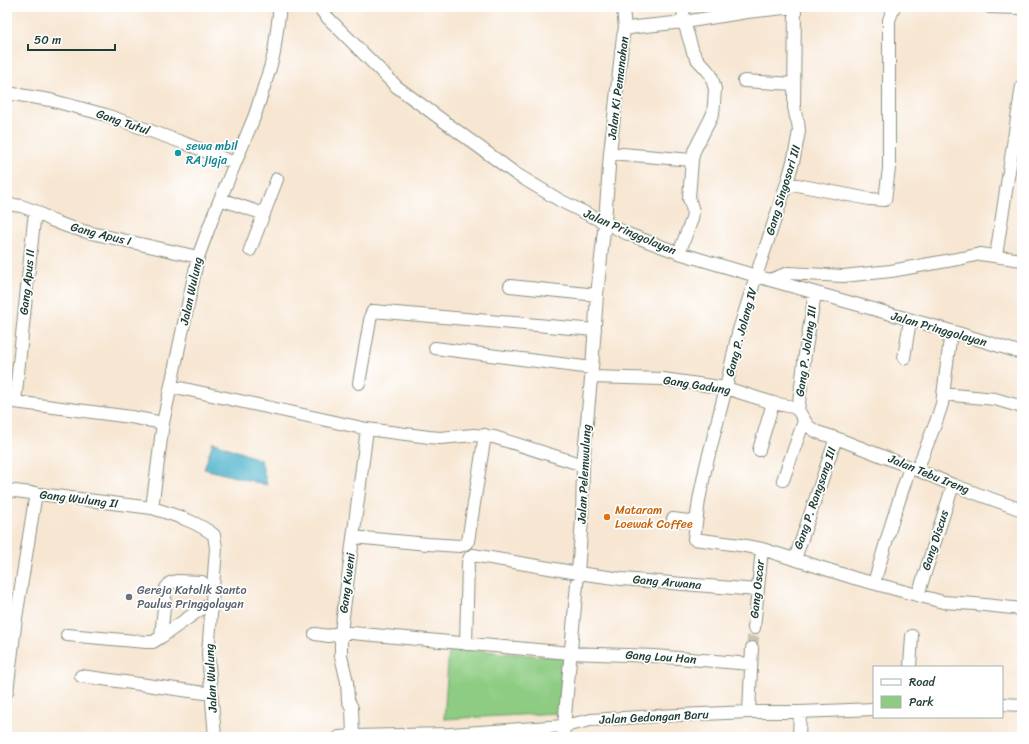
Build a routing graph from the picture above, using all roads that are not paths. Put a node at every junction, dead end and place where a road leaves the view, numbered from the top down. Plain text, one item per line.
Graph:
1 (280, 7) edge
2 (319, 7) edge
3 (623, 7) edge
4 (683, 7) edge
5 (794, 7) edge
6 (894, 7) edge
7 (990, 7) edge
8 (778, 8) edge
9 (1022, 8) edge
10 (684, 22) junction
11 (625, 29) junction
12 (744, 81) dead end
13 (794, 84) junction
14 (1022, 86) edge
15 (7, 93) edge
16 (610, 153) junction
17 (692, 160) junction
18 (235, 163) junction
19 (277, 179) dead end
20 (787, 183) junction
21 (220, 199) junction
22 (7, 204) edge
23 (35, 211) junction
24 (264, 214) junction
25 (605, 222) junction
26 (250, 250) dead end
27 (679, 253) junction
28 (996, 256) junction
29 (198, 257) junction
30 (1022, 260) edge
31 (756, 276) junction
32 (770, 280) junction
33 (510, 286) dead end
34 (815, 293) junction
35 (597, 296) junction
36 (910, 320) junction
37 (595, 330) junction
38 (951, 331) junction
39 (435, 348) dead end
40 (1022, 353) edge
41 (904, 358) dead end
42 (591, 372) junction
43 (359, 383) dead end
44 (171, 386) junction
45 (726, 388) junction
46 (943, 394) junction
47 (11, 401) edge
48 (773, 403) junction
49 (1022, 407) edge
50 (798, 410) junction
51 (804, 421) junction
52 (163, 423) junction
53 (367, 429) junction
54 (485, 435) junction
55 (836, 438) junction
56 (759, 450) dead end
57 (583, 465) junction
58 (914, 468) junction
59 (783, 480) dead end
60 (953, 485) junction
61 (7, 490) edge
62 (36, 493) junction
63 (152, 508) junction
64 (1022, 510) edge
65 (673, 519) dead end
66 (696, 522) junction
67 (353, 537) junction
68 (762, 549) junction
69 (795, 558) junction
70 (578, 573) junction
71 (209, 583) junction
72 (874, 583) junction
73 (757, 590) junction
74 (918, 595) junction
75 (212, 604) junction
76 (1022, 609) edge
77 (754, 628) tunnel mouth
78 (341, 632) junction
79 (315, 634) dead end
80 (67, 635) dead end
81 (912, 636) dead end
82 (161, 637) junction
83 (466, 644) junction
84 (752, 648) tunnel mouth
85 (570, 653) junction
86 (751, 664) junction
87 (910, 666) edge
88 (81, 676) dead end
89 (7, 692) edge
90 (212, 694) junction
91 (1003, 704) edge
92 (1022, 705) edge
93 (873, 709) edge
94 (749, 712) junction
95 (800, 712) junction
96 (563, 731) edge
97 (353, 736) junction
98 (215, 737) edge
99 (339, 737) edge
100 (799, 737) edge

1 - 18 street, Jalan Wulung
2 - 25 street, Jalan Pringgolayan
3 - 11 street
4 - 10 street
5 - 8 street, Jalan Ki Pemanahan
5 - 13 street, Gang Singosari III
6 - 20 street
7 - 9 street
8 - 10 street, Jalan Ki Pemanahan
10 - 11 street, Jalan Ki Pemanahan
10 - 17 street
11 - 16 street, Jalan Ki Pemanahan
12 - 13 street
13 - 20 street, Gang Singosari III
14 - 28 street
15 - 18 street, Gang Tutul
16 - 17 street
16 - 25 street, Jalan Ki Pemanahan
17 - 27 street
18 - 21 street, Jalan Wulung
19 - 24 street
20 - 31 street, Gang Singosari III
21 - 24 street
21 - 29 street, Jalan Wulung
22 - 23 street, Gang Apus I
23 - 29 street, Gang Apus I
23 - 47 street, Gang Apus II
24 - 26 street
25 - 27 street, Jalan Pringgolayan
25 - 35 street, Jalan Pelemwulung
27 - 31 street, Jalan Pringgolayan
28 - 30 street
28 - 32 street
29 - 44 street, Jalan Wulung
31 - 32 street, Jalan Pringgolayan
31 - 45 street, Gang P. Jolang IV
32 - 34 street, Jalan Pringgolayan
33 - 35 street
34 - 36 street, Jalan Pringgolayan
34 - 50 street, Gang P. Jolang III
35 - 37 street, Jalan Pelemwulung
36 - 38 street, Jalan Pringgolayan
36 - 41 street
37 - 42 street, Jalan Pelemwulung
37 - 43 street
38 - 40 street, Jalan Pringgolayan
38 - 46 street
39 - 42 street, Gang Gadung
42 - 45 street, Gang Gadung
42 - 57 street, Jalan Pelemwulung
44 - 52 street, Jalan Wulung
44 - 53 street
45 - 48 street, Gang Gadung
45 - 66 street, Gang P. Jolang IV
46 - 49 street
46 - 58 street
47 - 52 street
48 - 50 street, Gang Gadung
48 - 56 street
50 - 51 street
51 - 55 street
51 - 59 street
52 - 63 street, Jalan Wulung
53 - 54 street
53 - 67 street, Gang Kweni
54 - 57 street
54 - 67 street
55 - 58 street, Jalan Tebu Ireng
55 - 69 street, Gang P. Rangsang III
57 - 70 street, Jalan Pelemwulung
58 - 60 street, Jalan Tebu Ireng
58 - 72 street
60 - 64 street, Jalan Tebu Ireng
60 - 74 street, Gang Discus
61 - 62 street, Gang Wulung II
62 - 63 street, Gang Wulung II
62 - 89 street
63 - 71 street, Jalan Wulung
65 - 66 street
66 - 68 street, Gang P. Jolang IV
67 - 78 street, Gang Kweni
68 - 69 street
68 - 73 street, Gang Oscar
69 - 72 street
70 - 73 street, Gang Arwana
70 - 83 street, Gang Arwana
70 - 85 street, Jalan Pelemwulung
71 - 75 street, Jalan Wulung
71 - 82 street
72 - 74 street
73 - 77 street, Gang Oscar
74 - 76 street
75 - 82 street
75 - 90 street, Jalan Wulung
78 - 79 street, Gang Lou Han
78 - 83 street, Gang Lou Han
78 - 97 street, Gang Kweni
80 - 82 street
81 - 87 street
83 - 85 street, Gang Lou Han
84 - 86 street
85 - 86 street, Gang Lou Han
85 - 96 street, Jalan Pelemwulung
86 - 94 street
88 - 90 street
90 - 98 street, Jalan Wulung
91 - 92 street
93 - 95 street, Jalan Gedongan Baru
94 - 95 street, Jalan Gedongan Baru
94 - 96 street, Jalan Gedongan Baru
95 - 100 street
96 - 97 street, Jalan Gedongan Baru
97 - 99 street, Jalan Gedongan Baru

